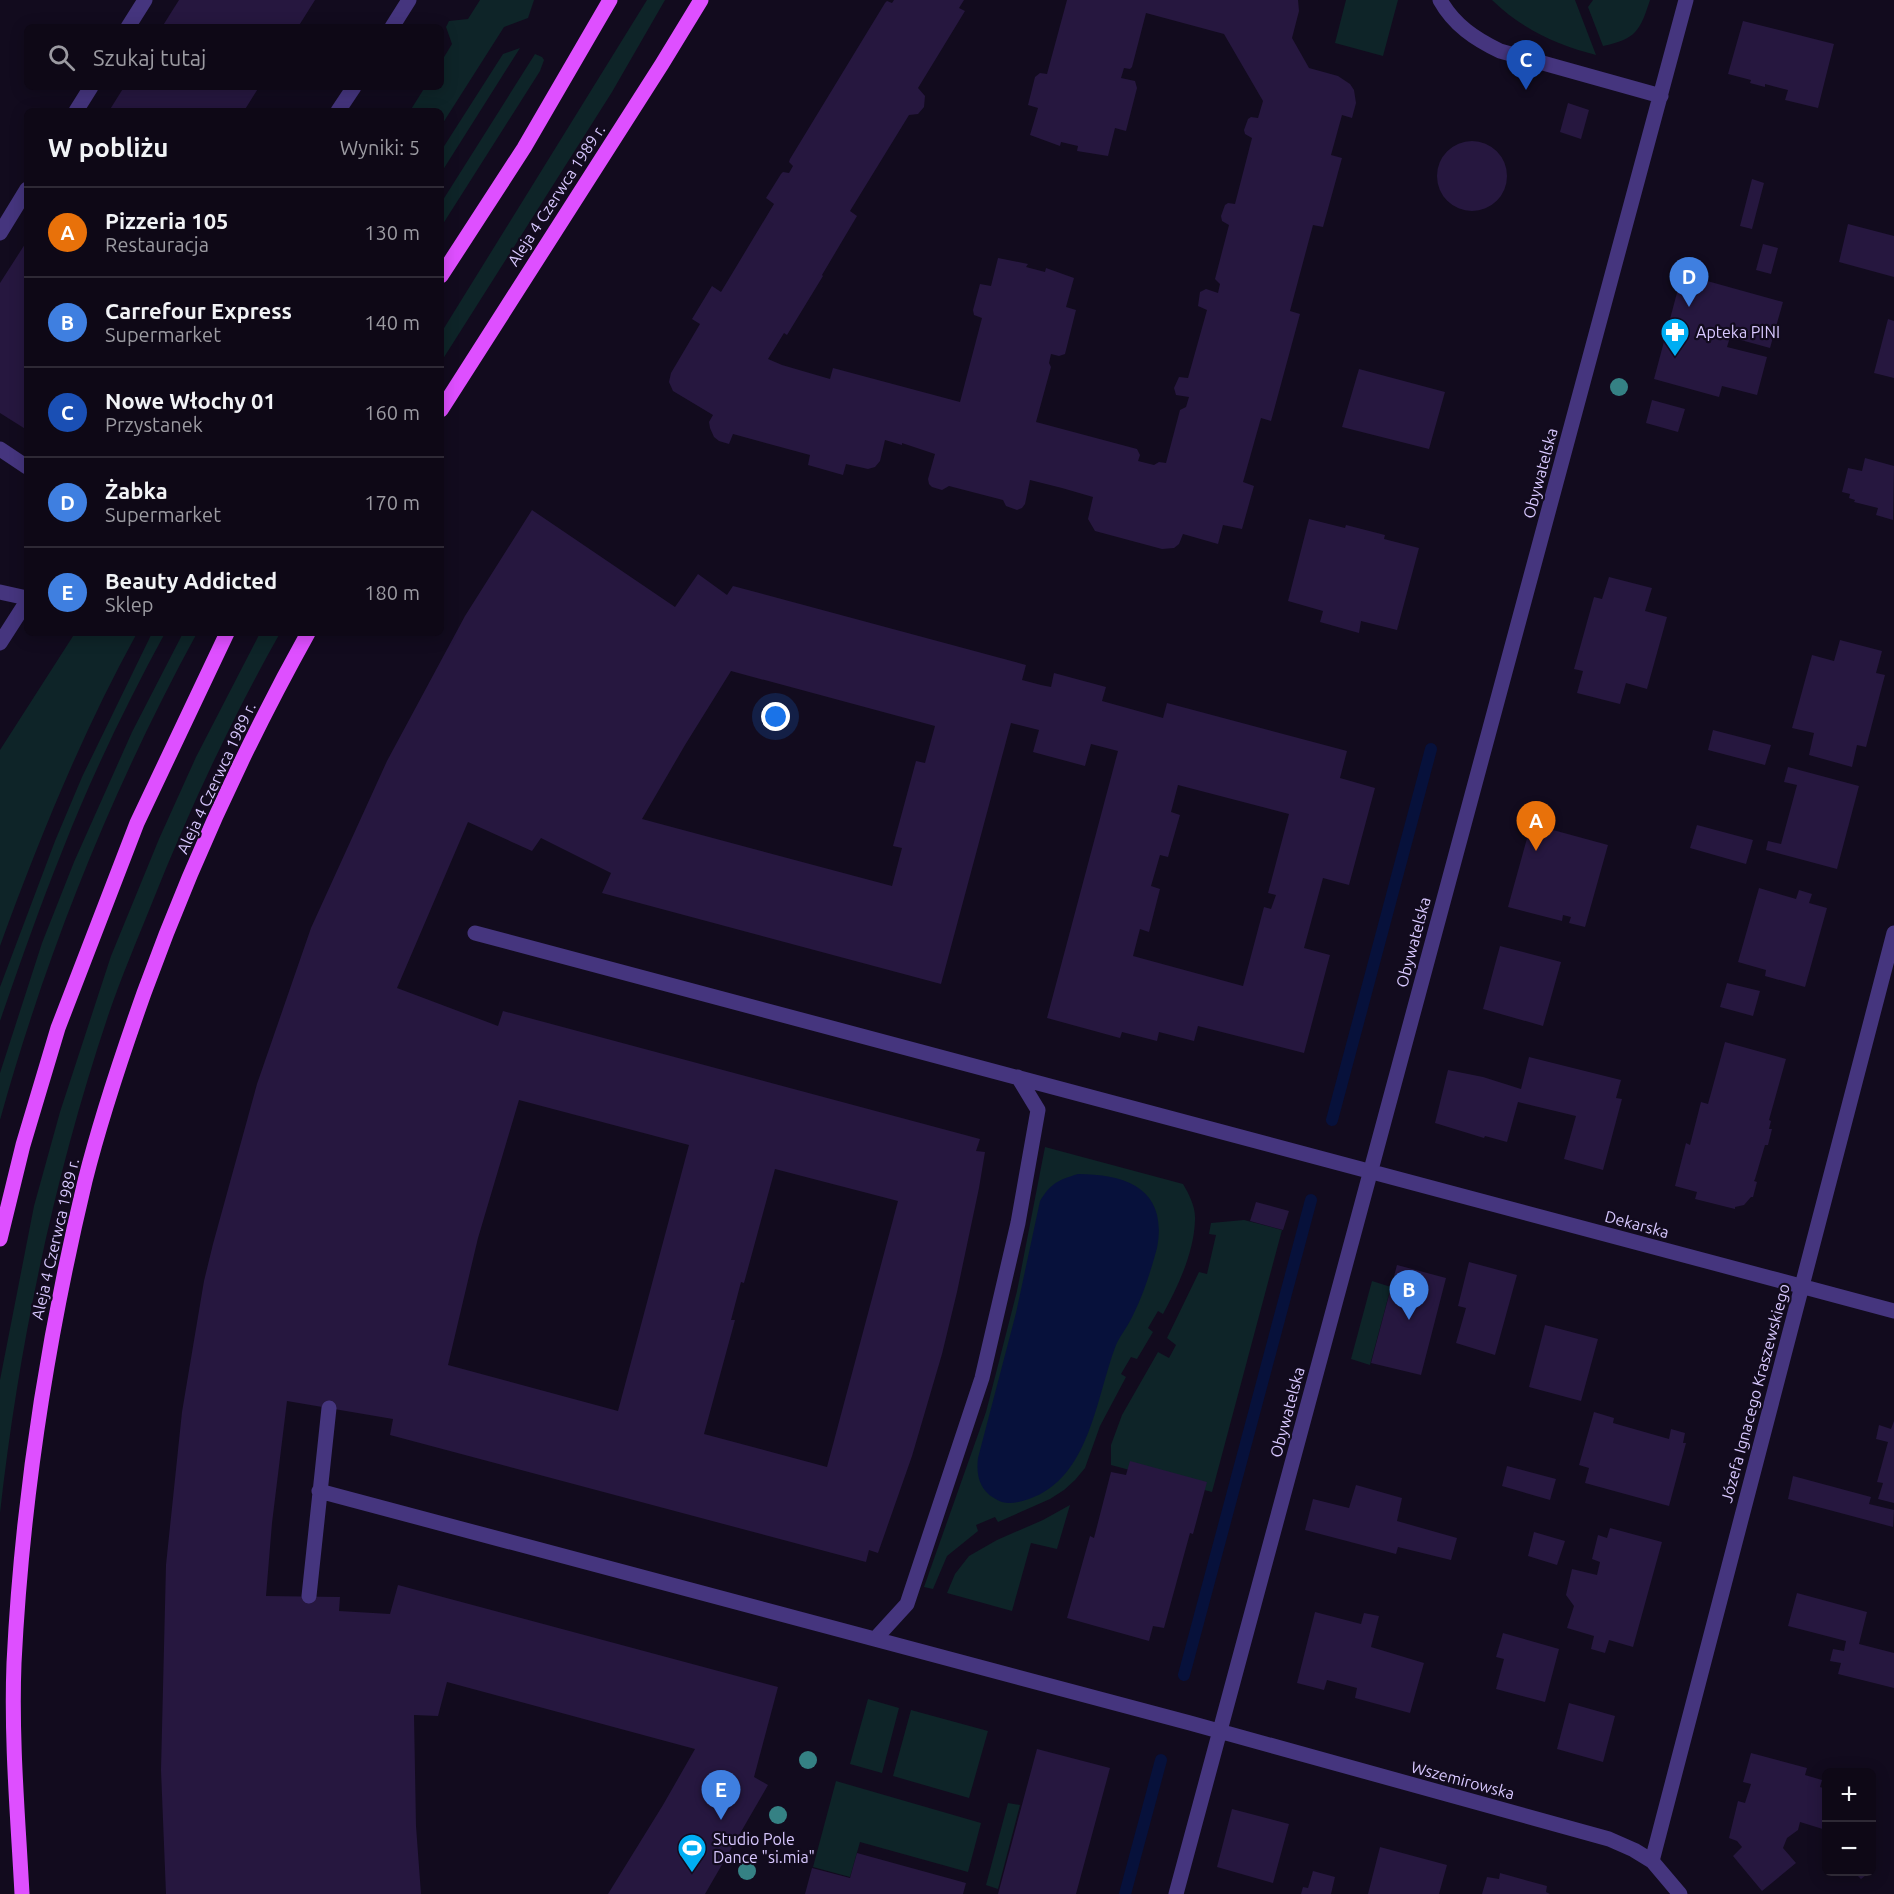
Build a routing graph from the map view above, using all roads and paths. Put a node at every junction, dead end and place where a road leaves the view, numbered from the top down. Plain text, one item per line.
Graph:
1 (145, 0) edge
2 (409, 0) edge
3 (610, 0) edge
4 (701, 0) edge
5 (1440, 0) edge
6 (1686, 0) edge
7 (130, 24) edge
8 (394, 24) edge
9 (89, 90) edge
10 (352, 90) edge
11 (1661, 96) junction
12 (78, 108) edge
13 (340, 108) edge
14 (24, 194) edge
15 (0, 233) edge
16 (444, 271) edge
17 (444, 405) edge
18 (0, 449) edge
19 (24, 465) edge
20 (0, 592) edge
21 (24, 599) edge
22 (24, 605) edge
23 (226, 636) edge
24 (306, 636) edge
25 (0, 643) edge
26 (475, 933) dead end
27 (1894, 933) edge
28 (1018, 1077) junction
29 (1371, 1171) junction
30 (0, 1239) edge
31 (1802, 1287) junction
32 (1894, 1311) edge
33 (329, 1408) dead end
34 (319, 1491) junction
35 (309, 1596) dead end
36 (875, 1639) junction
37 (1219, 1731) junction
38 (1652, 1861) junction
39 (22, 1894) edge
40 (1176, 1894) edge
41 (1680, 1894) edge

1 - 7 street
2 - 8 street
3 - 16 main road
4 - 17 main road, Aleja 4 Czerwca 1989 r.
5 - 11 street
6 - 11 street, Obywatelska
9 - 12 street
10 - 13 street
11 - 29 street, Obywatelska
14 - 15 street
18 - 19 street
20 - 21 street
22 - 25 street
23 - 30 main road
24 - 39 main road, Aleja 4 Czerwca 1989 r.
26 - 28 street, Dekarska
27 - 31 street, Józefa Ignacego Kraszewskiego
28 - 29 street, Dekarska
28 - 36 street
29 - 31 street, Dekarska
29 - 37 street, Obywatelska
31 - 32 street, Dekarska
31 - 38 street, Józefa Ignacego Kraszewskiego
33 - 34 street
34 - 35 street
34 - 36 street, Wszemirowska
36 - 37 street, Wszemirowska
37 - 38 street, Wszemirowska
37 - 40 street, Obywatelska
38 - 41 street, Wszemirowska

